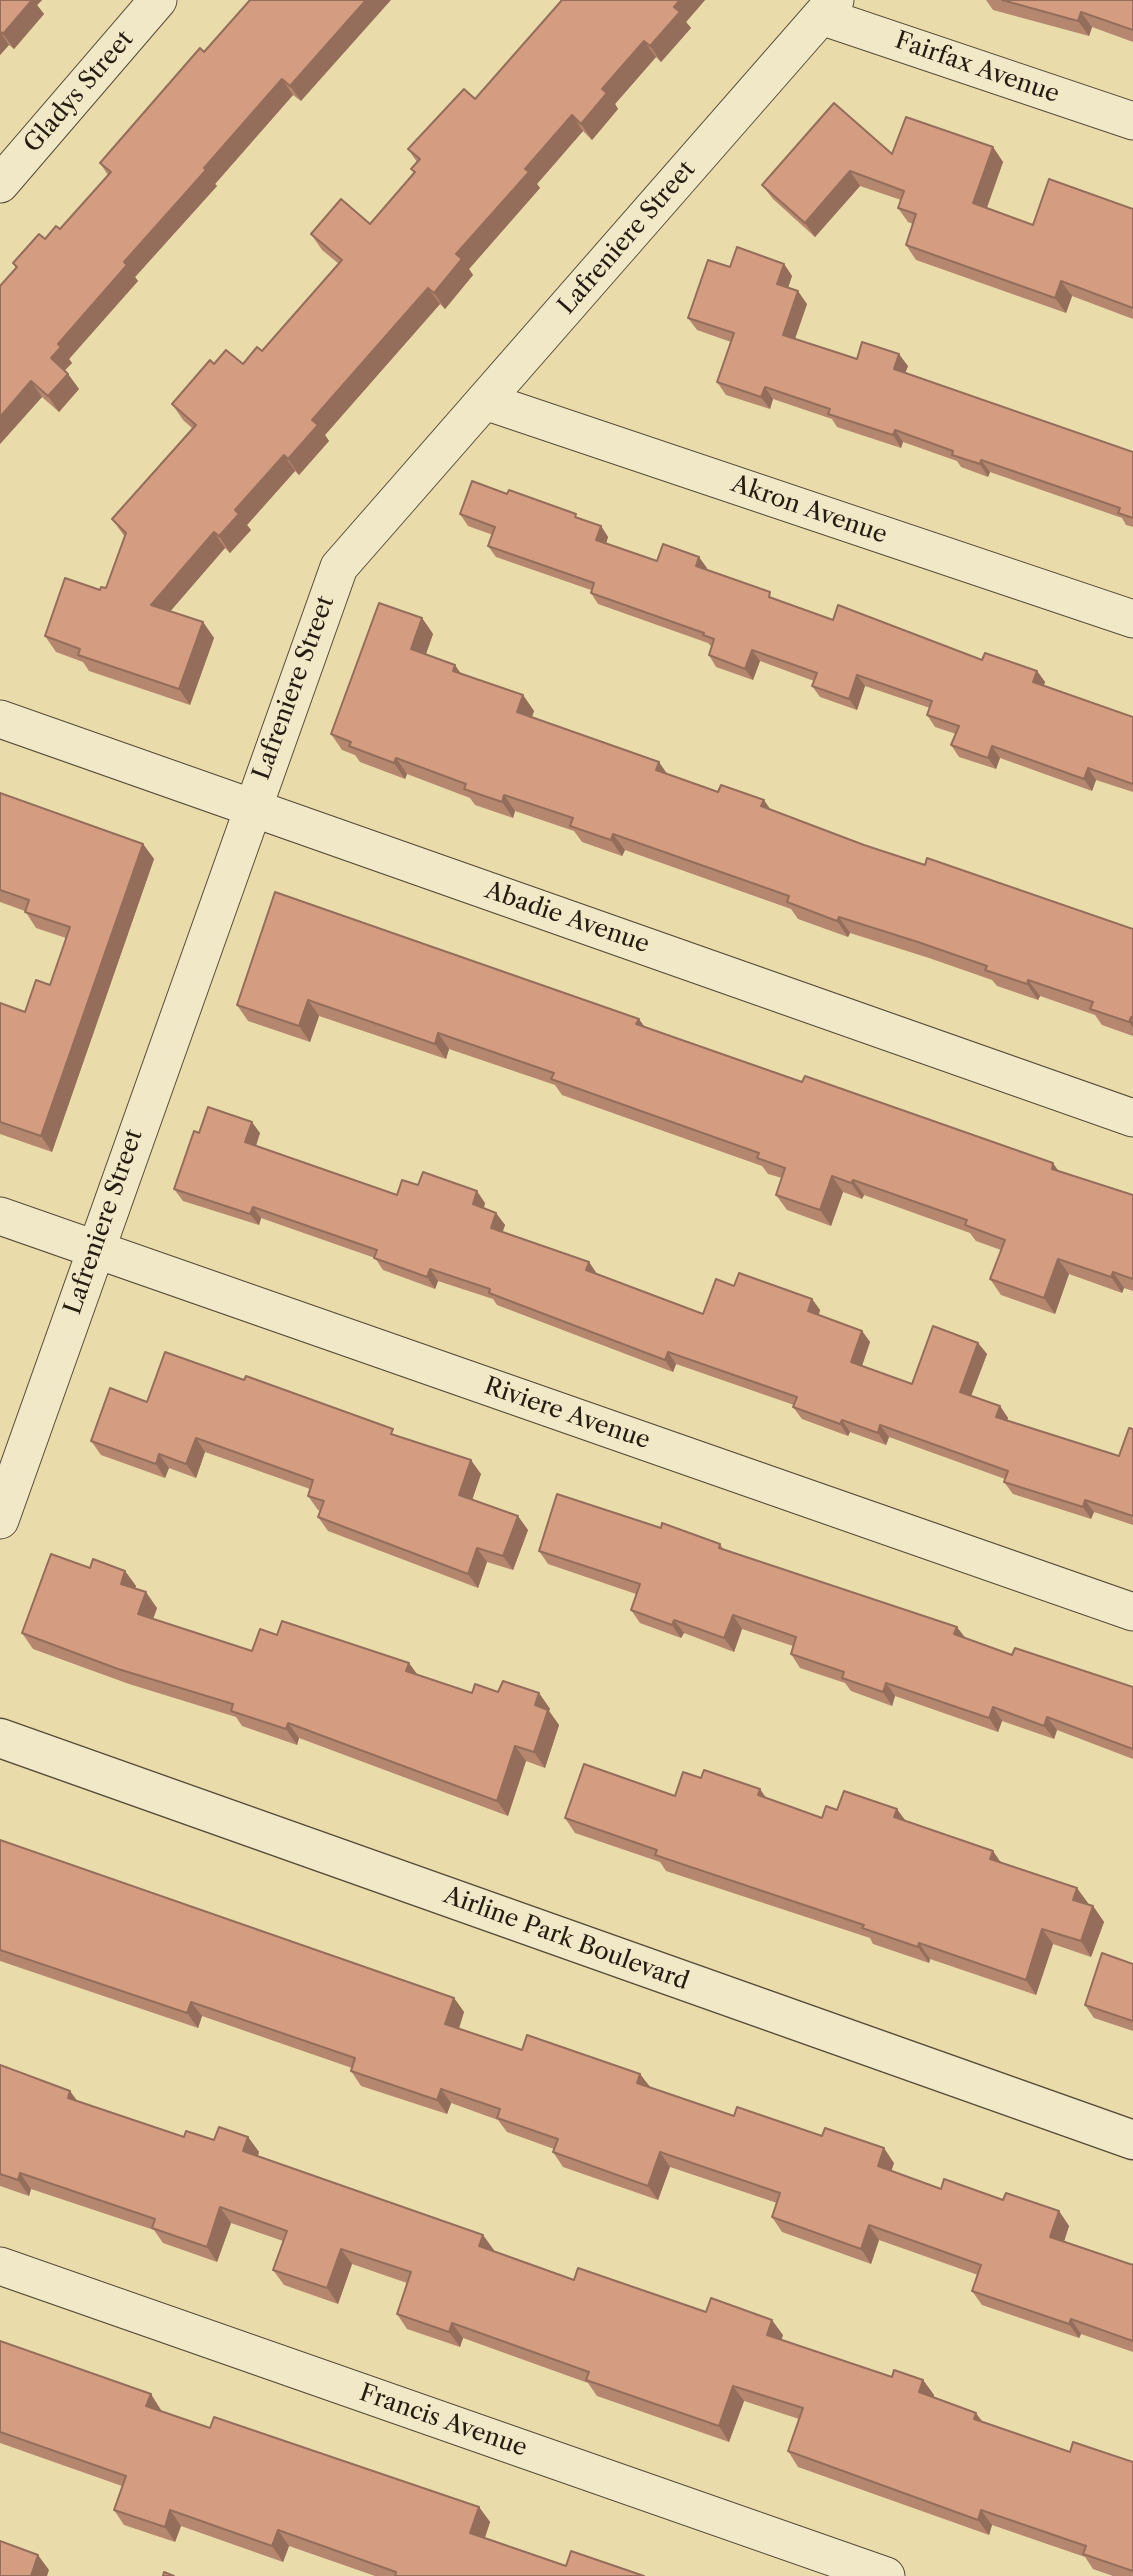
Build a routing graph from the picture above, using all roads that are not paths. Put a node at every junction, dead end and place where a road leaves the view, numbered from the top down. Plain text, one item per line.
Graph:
1 (158, 0) edge
2 (828, 8) edge
3 (1133, 121) edge
4 (0, 184) edge
5 (485, 401) junction
6 (1133, 619) edge
7 (0, 719) edge
8 (251, 807) junction
9 (1133, 1118) edge
10 (0, 1216) edge
11 (95, 1249) junction
12 (0, 1520) edge
13 (1133, 1612) edge
14 (0, 1738) edge
15 (1133, 2140) edge
16 (0, 2266) edge
17 (886, 2576) edge

1 - 4 street, Gladys Street
2 - 3 street, Fairfax Avenue
2 - 5 street, Lafreniere Street
5 - 6 street, Akron Avenue
5 - 8 street, Lafreniere Street
7 - 8 street, Abadie Avenue
8 - 9 street, Abadie Avenue
8 - 11 street, Lafreniere Street
10 - 11 street, Riviere Avenue
11 - 12 street, Lafreniere Street
11 - 13 street, Riviere Avenue
14 - 15 street, Airline Park Boulevard
16 - 17 street, Francis Avenue

